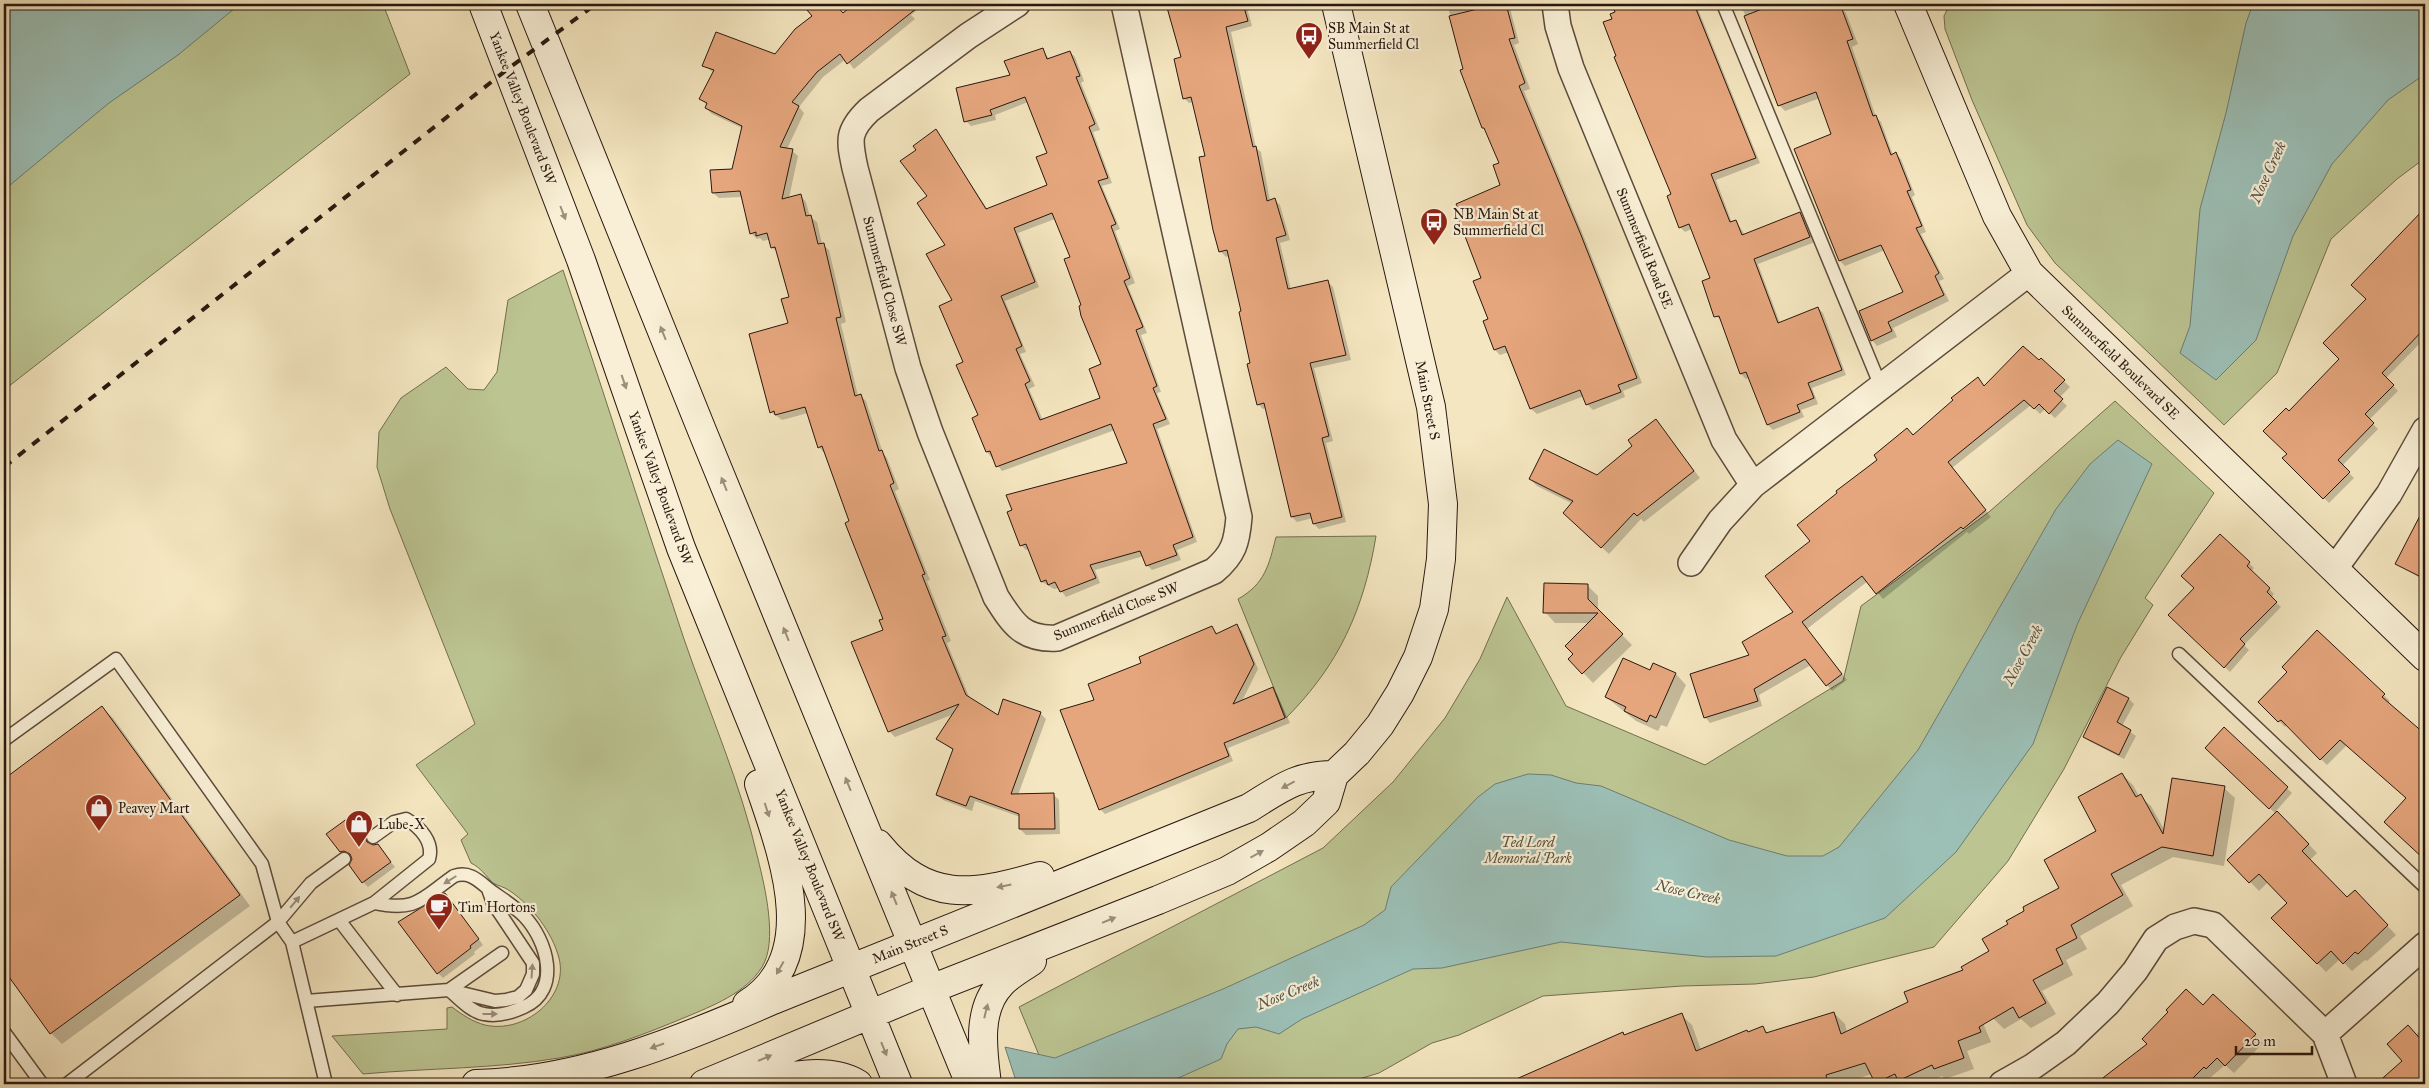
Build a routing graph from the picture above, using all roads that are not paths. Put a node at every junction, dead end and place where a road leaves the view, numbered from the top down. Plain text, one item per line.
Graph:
1 (483, 4) edge
2 (530, 4) edge
3 (1017, 4) edge
4 (1124, 4) edge
5 (1336, 4) edge
6 (1555, 4) edge
7 (1723, 4) edge
8 (1908, 4) edge
9 (2029, 273) junction
10 (1881, 387) junction
11 (2424, 436) edge
12 (1753, 485) junction
13 (682, 548) junction
14 (1691, 563) dead end
15 (2335, 568) junction
16 (2179, 654) dead end
17 (2425, 657) edge
18 (4, 740) edge
19 (1334, 775) junction
20 (866, 829) junction
21 (373, 837) dead end
22 (1169, 840) junction
23 (344, 859) dead end
24 (2425, 886) edge
25 (488, 889) junction
26 (374, 903) junction
27 (339, 920) junction
28 (278, 922) junction
29 (1063, 938) junction
30 (292, 942) junction
31 (913, 944) junction
32 (2425, 945) edge
33 (502, 953) dead end
34 (851, 968) junction
35 (931, 989) junction
36 (450, 990) junction
37 (397, 995) junction
38 (306, 1001) junction
39 (870, 1014) junction
40 (703, 1030) junction
41 (4, 1032) edge
42 (2326, 1034) junction
43 (42, 1084) edge
44 (67, 1084) edge
45 (326, 1084) edge
46 (476, 1084) edge
47 (704, 1084) edge
48 (748, 1084) edge
49 (858, 1084) edge
50 (898, 1084) edge
51 (970, 1084) edge
52 (987, 1084) edge
53 (2002, 1084) edge
54 (2344, 1084) edge

1 -> 13 main road, Yankee Valley Boulevard SW
20 -> 2 main road
3 - 4 street, Summerfield Close SW
5 - 19 main road, Main Street S
6 - 12 street, Summerfield Road SE
7 - 10 lane
8 - 9 main road, Summerfield Boulevard SE
9 - 10 street
9 - 15 main road, Summerfield Boulevard SE
10 - 12 street
11 - 15 street
12 - 14 street
13 - 34 main road, Yankee Valley Boulevard SW
13 -> 40 main road
15 - 17 main road, Summerfield Boulevard SE
16 - 24 lane
18 - 28 lane
19 -> 22 main road, Main Street S
29 -> 19 main road, Main Street S
22 -> 20 main road
31 -> 20 main road
21 - 26 lane
22 - 31 main road, Main Street S
28 -> 23 lane
25 -> 26 lane
36 -> 25 lane
36 -> 25 lane
26 - 27 lane
27 - 30 lane
27 - 37 lane
28 - 30 lane
28 - 44 lane
29 - 35 main road, Main Street S
52 -> 29 main road
30 - 38 lane
31 - 34 main road, Main Street S
31 - 35 main road
32 - 42 street
33 - 36 lane
34 - 39 main road, Yankee Valley Boulevard SW
34 - 40 main road, Main Street S
35 - 39 main road, Main Street S
35 - 51 main road
36 - 37 lane
37 - 38 lane
38 - 45 lane
47 -> 39 main road, Main Street S
39 -> 50 main road, Yankee Valley Boulevard SW
40 -> 46 main road, Main Street S
41 - 43 lane
42 - 53 street
42 - 54 street
48 - 49 main road

